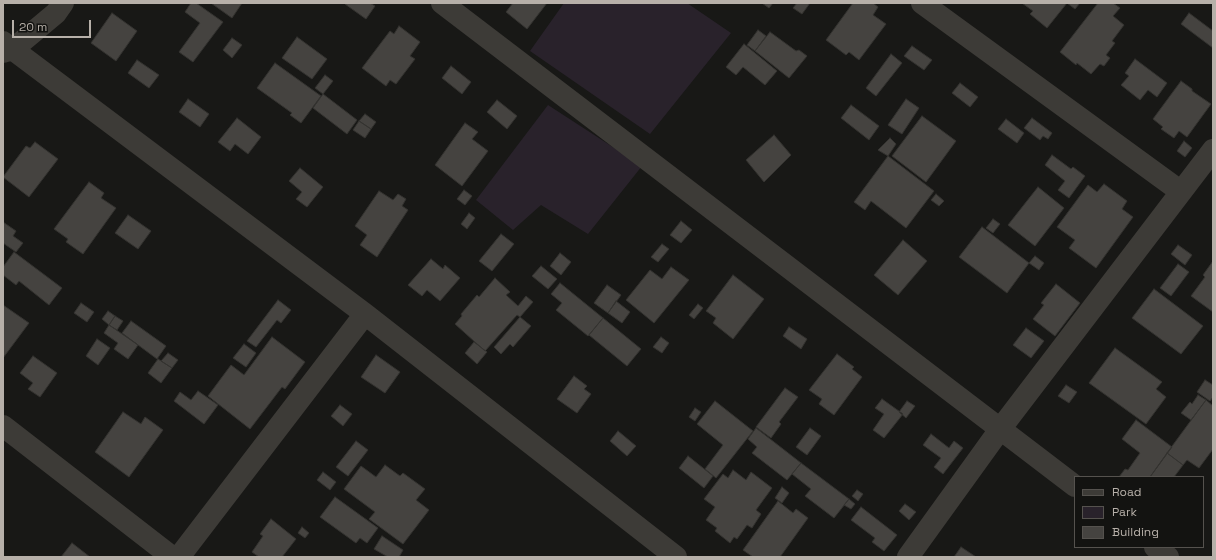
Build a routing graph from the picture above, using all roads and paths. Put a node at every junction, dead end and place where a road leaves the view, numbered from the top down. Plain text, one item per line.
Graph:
1 (63, 3) edge
2 (442, 3) edge
3 (922, 3) edge
4 (6, 48) edge
5 (1213, 150) edge
6 (1180, 191) junction
7 (365, 314) junction
8 (3, 426) edge
9 (1001, 428) junction
10 (1074, 485) edge
11 (1156, 548) edge
12 (172, 557) edge
13 (179, 557) edge
14 (676, 557) edge
15 (908, 557) edge
16 (1168, 557) edge

1 - 4 street
2 - 9 street
3 - 6 street
4 - 7 street
5 - 6 street
6 - 9 street
7 - 13 street
7 - 14 street
8 - 12 street
9 - 10 street
9 - 15 street
11 - 16 street

